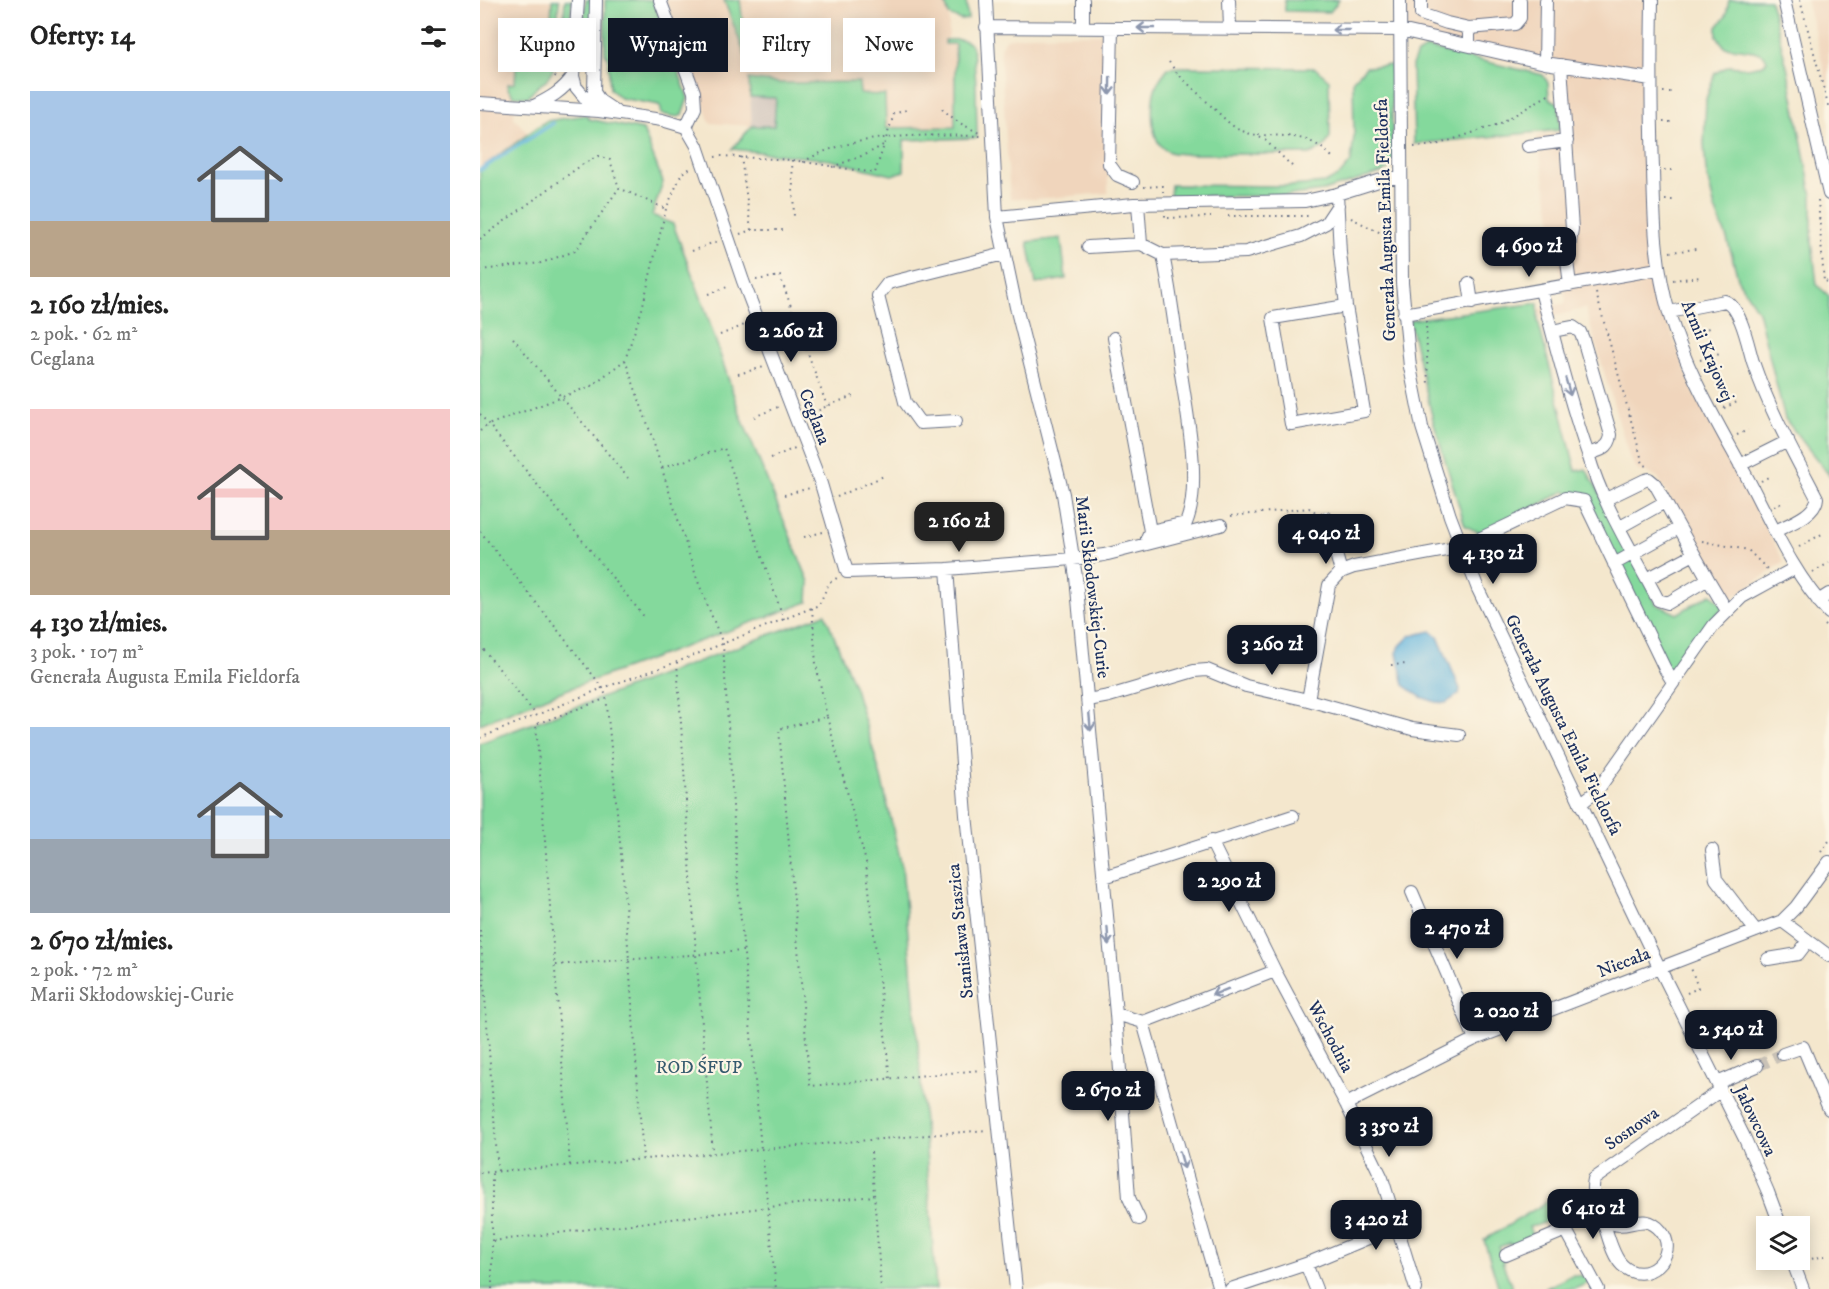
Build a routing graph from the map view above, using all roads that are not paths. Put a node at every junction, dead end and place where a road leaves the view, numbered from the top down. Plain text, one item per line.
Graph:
1 (578, 0) edge
2 (596, 0) edge
3 (660, 0) edge
4 (986, 0) edge
5 (1083, 0) edge
6 (1229, 0) edge
7 (1400, 0) edge
8 (1422, 0) edge
9 (1520, 0) edge
10 (1546, 0) edge
11 (1652, 0) edge
12 (1784, 0) edge
13 (986, 27) junction
14 (1083, 28) junction
15 (1112, 28) junction
16 (1469, 28) junction
17 (1230, 29) junction
18 (1400, 30) junction
19 (1468, 45) junction
20 (1545, 63) junction
21 (1562, 65) junction
22 (573, 76) junction
23 (1651, 79) junction
24 (594, 84) junction
25 (585, 100) junction
26 (480, 103) edge
27 (534, 106) junction
28 (570, 108) junction
29 (595, 110) junction
30 (620, 114) junction
31 (686, 127) junction
32 (1567, 141) junction
33 (1528, 146) dead end
34 (1400, 178) junction
35 (1133, 182) dead end
36 (1829, 194) edge
37 (1138, 204) junction
38 (1338, 205) junction
39 (997, 217) junction
40 (1141, 244) junction
41 (1088, 247) dead end
42 (1004, 254) junction
43 (1163, 255) junction
44 (1658, 269) junction
45 (1469, 283) dead end
46 (1570, 285) junction
47 (1541, 291) junction
48 (1472, 303) junction
49 (1346, 306) junction
50 (1669, 312) junction
51 (1404, 314) junction
52 (1552, 331) junction
53 (1114, 338) dead end
54 (956, 421) dead end
55 (1788, 441) junction
56 (1588, 454) junction
57 (1740, 465) junction
58 (1606, 499) junction
59 (1665, 502) junction
60 (1326, 518) road end
61 (1221, 525) dead end
62 (1620, 526) junction
63 (1679, 528) junction
64 (1150, 531) junction
65 (1775, 531) junction
66 (1145, 544) junction
67 (1462, 547) junction
68 (1634, 553) junction
69 (1694, 554) junction
70 (1073, 559) junction
71 (1614, 564) junction
72 (1795, 568) junction
73 (946, 569) junction
74 (1341, 572) junction
75 (1647, 579) junction
76 (1708, 579) junction
77 (1829, 594) edge
78 (1818, 601) junction
79 (1727, 611) junction
80 (1829, 613) edge
81 (1673, 682) junction
82 (1088, 700) junction
83 (1308, 700) junction
84 (1459, 735) dead end
85 (1580, 804) junction
86 (1293, 816) dead end
87 (1211, 842) junction
88 (1712, 850) dead end
89 (1829, 862) edge
90 (1104, 877) junction
91 (1412, 892) dead end
92 (1782, 921) junction
93 (1756, 931) junction
94 (1808, 941) junction
95 (1829, 956) edge
96 (1768, 959) dead end
97 (1660, 969) junction
98 (1275, 970) junction
99 (1116, 1014) junction
100 (1143, 1022) junction
101 (1475, 1039) junction
102 (1783, 1054) tunnel mouth
103 (1757, 1066) tunnel mouth
104 (1719, 1086) junction
105 (1346, 1104) junction
106 (1829, 1109) edge
107 (1599, 1214) junction
108 (1777, 1216) edge
109 (1139, 1219) dead end
110 (1397, 1227) junction
111 (1506, 1255) dead end
112 (1306, 1264) junction
113 (1796, 1270) edge
114 (1016, 1289) edge
115 (1219, 1289) edge
116 (1231, 1289) edge
117 (1316, 1289) edge
118 (1416, 1289) edge
119 (1598, 1289) edge
120 (1803, 1289) edge

1 - 22 street
2 - 24 street
3 - 31 street
4 - 13 street, Marii Skłodowskiej-Curie
5 - 14 street
6 - 17 street
7 - 18 street, Generała Augusta Emila Fieldorfa
8 - 16 street
9 - 16 street
10 - 20 street
11 - 23 street, Armii Krajowej
12 - 36 street
13 - 14 street
13 - 39 street, Marii Skłodowskiej-Curie
14 - 15 street
17 -> 15 street
15 -> 35 street
16 - 19 street
18 -> 17 street
18 - 19 street
18 - 34 street, Generała Augusta Emila Fieldorfa
19 - 20 street
20 - 21 street
21 - 23 street
21 - 32 street
22 - 25 street
22 - 27 street
23 - 44 street, Armii Krajowej
24 - 25 street
24 - 30 street
25 - 28 street
25 - 29 street
26 - 27 street
27 - 28 street
28 - 29 street
29 - 30 street
30 - 31 street
31 - 73 street, Ceglana
32 - 33 street
32 - 46 street
34 - 38 street
34 - 51 street, Generała Augusta Emila Fieldorfa
37 - 38 street
37 - 39 street
37 - 40 street
38 - 43 street
38 - 49 street
39 - 42 street, Marii Skłodowskiej-Curie
40 - 41 street
40 - 43 street
42 - 54 street
42 - 70 street, Marii Skłodowskiej-Curie
43 - 64 street
44 - 46 street
44 - 50 street, Armii Krajowej
45 - 48 street
46 - 47 street
47 - 48 street
47 - 52 street
48 - 51 street
49 - 49 street
50 - 55 street
50 - 57 street, Armii Krajowej
51 - 67 street, Generała Augusta Emila Fieldorfa
52 -> 56 street
52 - 56 street
53 - 64 street
55 - 57 street
55 - 65 street
56 - 58 street
57 - 65 street, Armii Krajowej
58 - 59 street
58 - 62 street
59 - 62 street
59 - 63 street
60 - 74 street
61 - 66 street
62 - 68 street
63 - 68 street
63 - 69 street
64 - 66 street
65 - 72 street, Armii Krajowej
66 - 70 street
67 - 71 street
67 - 74 street
67 - 85 street, Generała Augusta Emila Fieldorfa
68 - 71 street
68 - 75 street
69 - 75 street
69 - 76 street
70 - 73 street
70 - 82 street, Marii Skłodowskiej-Curie
71 - 81 street
72 - 78 street, Armii Krajowej
72 - 79 street
73 - 114 street, Stanisława Staszica
74 - 83 street
75 - 76 street
76 - 79 street
77 - 78 street
78 - 80 street, Armii Krajowej
79 - 81 street
81 - 85 street
82 - 83 street
82 -> 90 street, Marii Skłodowskiej-Curie
83 - 84 street
85 - 97 street, Generała Augusta Emila Fieldorfa
86 - 87 street
87 - 90 street
87 - 98 street, Wschodnia
88 - 93 street
89 - 92 street, Niecała
90 -> 99 street, Marii Skłodowskiej-Curie
91 - 101 street
92 - 93 street, Niecała
92 - 94 street
93 - 97 street, Niecała
94 - 95 street
94 - 96 street
97 - 101 street, Niecała
97 - 104 street, Jałowcowa
98 -> 100 street
98 - 105 street, Wschodnia
99 - 100 street
99 - 109 street, Marii Skłodowskiej-Curie
100 -> 115 street
101 - 105 street, Niecała
102 - 106 street
103 - 104 street
104 - 107 street, Sosnowa
104 - 108 street, Jałowcowa
105 - 110 street, Wschodnia
107 - 107 street, Sosnowa
110 - 112 street
110 - 118 street, Wschodnia
111 - 119 street
112 - 116 street
112 - 117 street
113 - 120 street

